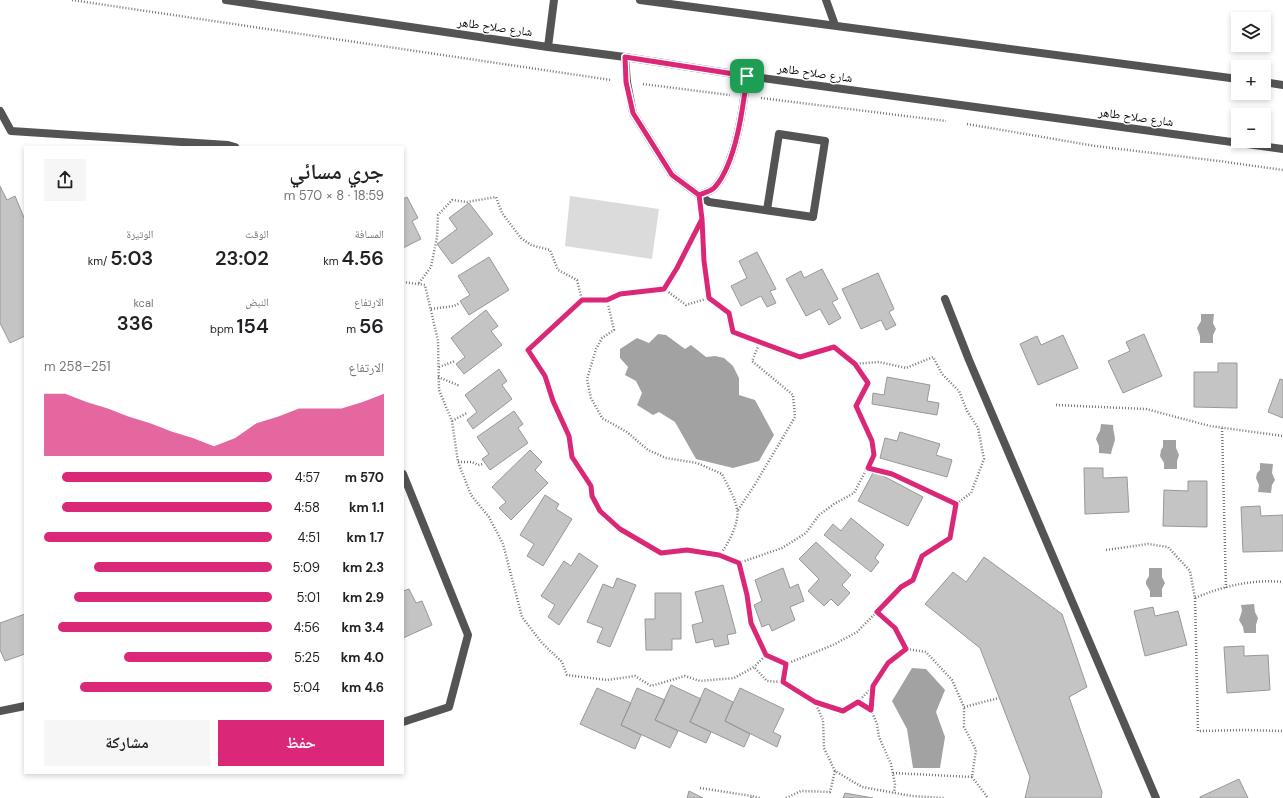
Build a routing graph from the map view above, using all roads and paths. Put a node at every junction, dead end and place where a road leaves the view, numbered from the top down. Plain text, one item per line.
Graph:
1 (72, 0) edge
2 (226, 0) edge
3 (554, 0) edge
4 (640, 0) edge
5 (826, 0) edge
6 (835, 25) junction
7 (548, 47) junction
8 (625, 57) junction
9 (747, 76) junction
10 (1231, 78) edge
11 (626, 82) junction
12 (1271, 83) edge
13 (1283, 85) edge
14 (744, 96) junction
15 (0, 111) edge
16 (947, 121) dead end
17 (962, 123) dead end
18 (228, 146) edge
19 (1283, 150) edge
20 (1283, 170) edge
21 (699, 195) junction
22 (767, 210) junction
23 (702, 219) junction
24 (404, 282) edge
25 (419, 283) junction
26 (664, 289) junction
27 (709, 298) junction
28 (945, 299) dead end
29 (582, 300) junction
30 (607, 300) junction
31 (460, 303) dead end
32 (431, 310) junction
33 (760, 342) junction
34 (455, 361) dead end
35 (855, 364) junction
36 (439, 367) junction
37 (438, 377) junction
38 (460, 386) dead end
39 (1056, 405) dead end
40 (467, 413) dead end
41 (452, 421) junction
42 (1222, 428) junction
43 (1283, 436) edge
44 (458, 462) junction
45 (483, 464) dead end
46 (868, 468) junction
47 (404, 476) edge
48 (956, 504) junction
49 (738, 510) junction
50 (1106, 550) dead end
51 (719, 555) junction
52 (739, 563) junction
53 (1283, 582) edge
54 (1226, 588) junction
55 (1196, 598) junction
56 (877, 612) junction
57 (906, 649) junction
58 (766, 655) junction
59 (786, 664) junction
60 (754, 667) junction
61 (783, 682) junction
62 (873, 686) junction
63 (999, 698) dead end
64 (815, 702) junction
65 (858, 702) junction
66 (24, 706) edge
67 (964, 707) junction
68 (871, 710) junction
69 (0, 711) edge
70 (404, 722) edge
71 (1283, 731) edge
72 (835, 771) junction
73 (893, 773) junction
74 (972, 777) junction
75 (700, 788) dead end
76 (894, 793) junction
77 (751, 797) edge
78 (760, 798) edge
79 (786, 798) edge
80 (944, 798) edge
81 (988, 798) edge
82 (1156, 798) edge

1 - 11 path
2 - 7 street, شارع صلاح طاهر
3 - 7 street
4 - 6 street
5 - 6 street
6 - 10 street
7 - 8 street, شارع صلاح طاهر
8 - 9 street, شارع صلاح طاهر
8 - 11 street
9 - 14 street
9 - 19 street, شارع صلاح طاهر
11 - 14 path
11 - 21 street
12 - 13 street
14 - 16 path
14 - 21 street
15 - 18 street
17 - 20 path
21 - 22 street
21 - 23 path
22 - 22 street
23 - 26 path
23 - 27 path
24 - 25 path
25 - 29 path
25 - 32 path
26 - 27 path
26 - 30 path
27 - 33 path
28 - 82 street
29 - 30 path
29 - 51 path
30 - 49 path
31 - 32 path
32 - 36 path
33 - 35 path
33 - 49 path
34 - 36 path
35 - 46 path
35 - 48 path
36 - 37 path
37 - 38 path
37 - 41 path
39 - 42 path
40 - 41 path
41 - 44 path
42 - 43 path
42 - 54 path
44 - 45 path
44 - 60 path
46 - 48 path
46 - 52 path
47 - 70 street
48 - 56 path
49 - 51 path
50 - 55 path
51 - 52 path
52 - 58 path
53 - 54 path
54 - 55 path
55 - 71 path
56 - 57 path
56 - 59 path
57 - 62 path
57 - 67 path
58 - 59 path
58 - 60 path
59 - 61 path
60 - 61 path
61 - 64 path
62 - 65 path
62 - 68 path
63 - 67 path
64 - 65 path
64 - 72 path
65 - 68 path
66 - 69 street
67 - 74 path
68 - 73 path
72 - 76 path
72 - 79 path
73 - 74 path
73 - 76 path
74 - 81 path
75 - 77 path
76 - 80 path
77 - 78 path

